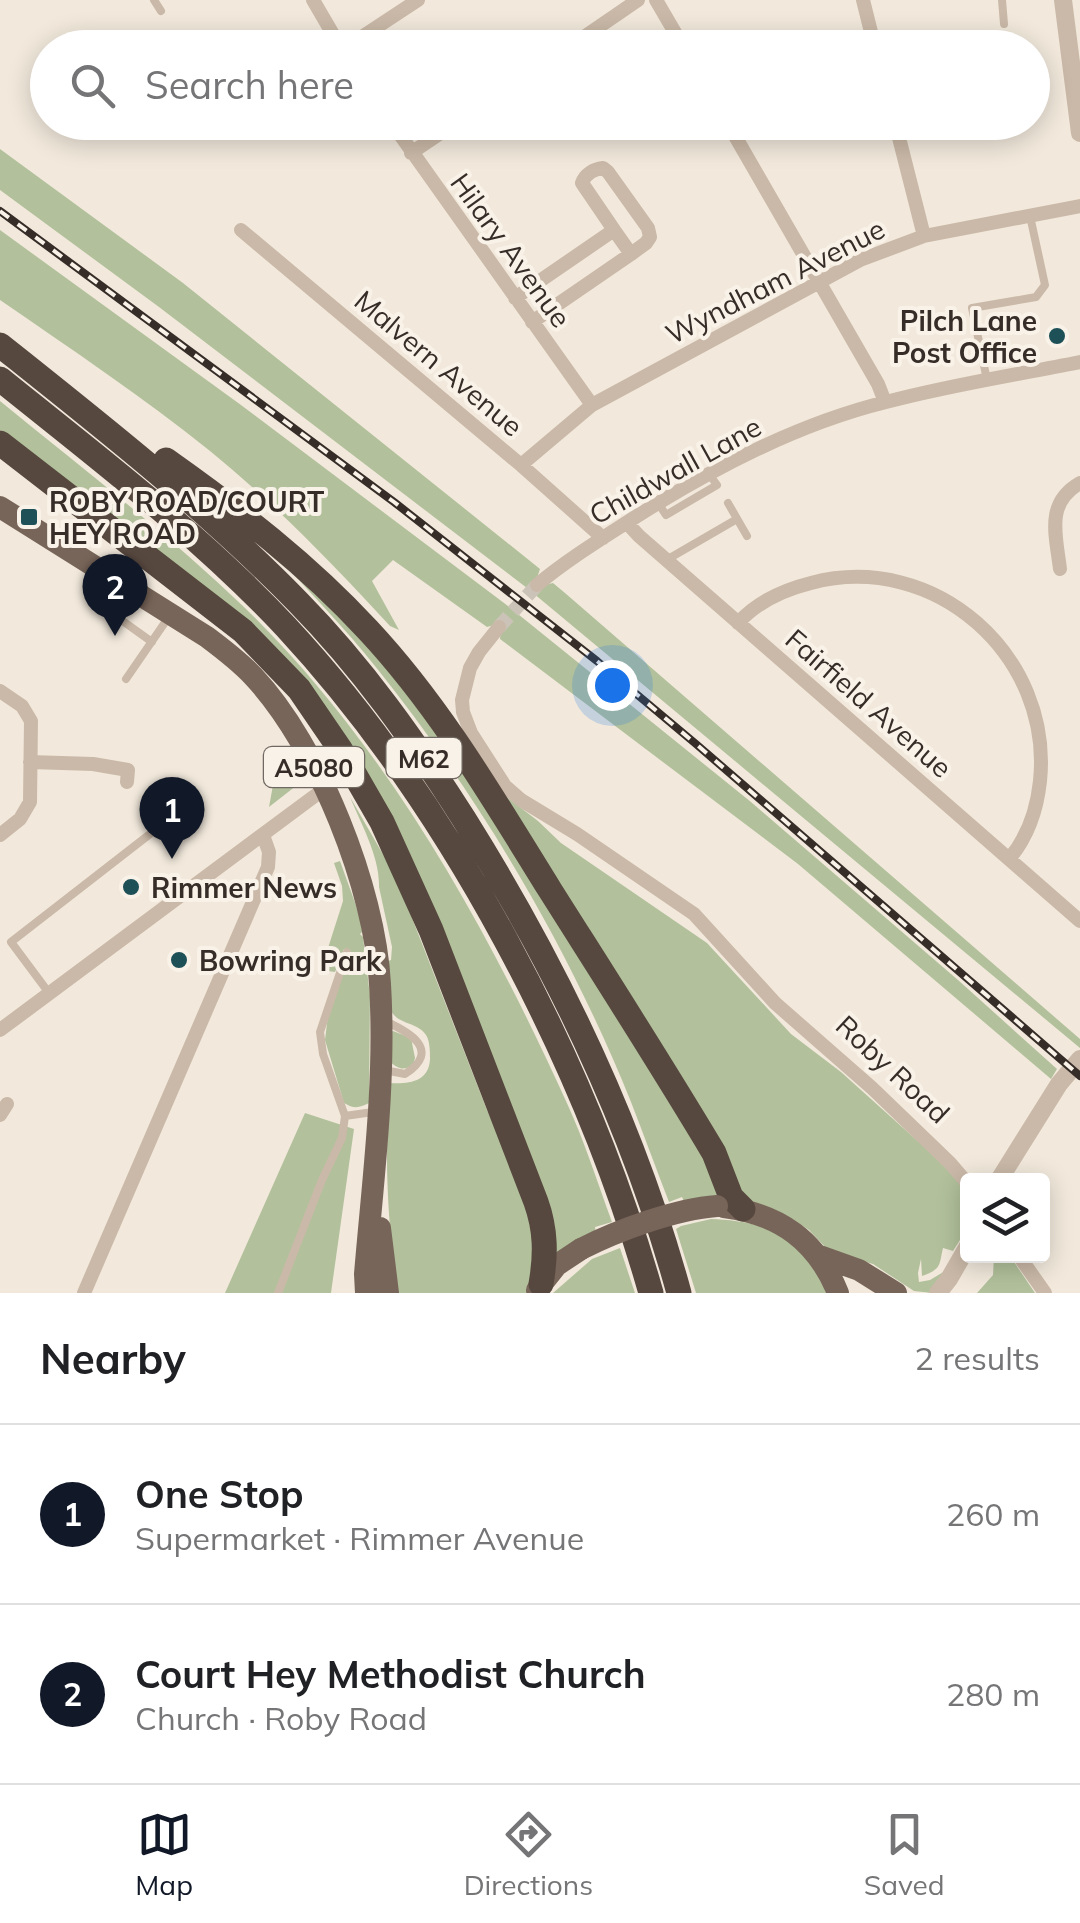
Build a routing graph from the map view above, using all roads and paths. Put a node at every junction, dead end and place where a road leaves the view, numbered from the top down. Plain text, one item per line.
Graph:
1 (154, 0) edge
2 (313, 0) edge
3 (418, 0) edge
4 (638, 0) edge
5 (656, 0) edge
6 (863, 0) edge
7 (1002, 0) edge
8 (1063, 0) edge
9 (161, 11) dead end
10 (1004, 24) dead end
11 (332, 30) edge
12 (371, 30) edge
13 (594, 30) edge
14 (674, 30) edge
15 (871, 30) edge
16 (1073, 32) edge
17 (1080, 134) edge
18 (403, 140) edge
19 (431, 140) edge
20 (737, 140) edge
21 (900, 140) edge
22 (412, 153) junction
23 (1080, 206) edge
24 (1030, 216) junction
25 (241, 230) dead end
26 (614, 230) junction
27 (924, 236) junction
28 (631, 254) junction
29 (818, 282) junction
30 (514, 298) junction
31 (532, 322) junction
32 (0, 342) edge
33 (1080, 362) edge
34 (0, 379) edge
35 (987, 380) junction
36 (885, 402) junction
37 (592, 404) junction
38 (0, 443) edge
39 (521, 464) junction
40 (1080, 484) edge
41 (728, 503) dead end
42 (0, 507) edge
43 (738, 519) junction
44 (627, 523) junction
45 (747, 536) dead end
46 (603, 538) junction
47 (666, 560) junction
48 (1060, 569) dead end
49 (536, 586) tunnel mouth
50 (138, 594) junction
51 (92, 599) dead end
52 (170, 614) junction
53 (121, 619) junction
54 (738, 623) junction
55 (499, 627) tunnel mouth
56 (152, 642) junction
57 (126, 679) dead end
58 (0, 691) edge
59 (30, 762) junction
60 (127, 782) dead end
61 (324, 789) junction
62 (159, 827) dead end
63 (263, 835) junction
64 (0, 836) edge
65 (1010, 858) junction
66 (1080, 921) edge
67 (347, 952) dead end
68 (50, 993) junction
69 (381, 1019) junction
70 (0, 1030) edge
71 (1080, 1059) edge
72 (382, 1070) junction
73 (378, 1112) junction
74 (345, 1116) junction
75 (374, 1170) junction
76 (1002, 1173) edge
77 (960, 1174) edge
78 (744, 1210) junction
79 (817, 1255) junction
80 (960, 1262) edge
81 (963, 1263) edge
82 (1024, 1263) edge
83 (538, 1289) edge
84 (84, 1293) edge
85 (278, 1293) edge
86 (366, 1293) edge
87 (388, 1293) edge
88 (651, 1293) edge
89 (679, 1293) edge
90 (838, 1293) edge
91 (896, 1293) edge
92 (938, 1293) edge
93 (955, 1293) edge
94 (1044, 1293) edge

1 - 9 lane
2 - 11 street
3 - 12 street
4 - 13 street
5 - 14 street
6 - 15 street
7 - 10 lane
8 - 16 street
16 - 17 street
18 - 22 street, Hilary Avenue
19 - 22 street
20 - 29 street
21 - 27 street
22 - 30 street, Hilary Avenue
23 - 24 street, Wyndham Avenue
24 - 27 street, Wyndham Avenue
24 - 35 lane
25 - 39 street, Malvern Avenue
26 - 28 street
26 - 28 street
26 - 30 street
27 - 29 street, Wyndham Avenue
28 - 31 street
29 - 36 street
29 - 37 street, Wyndham Avenue
30 - 31 street, Hilary Avenue
31 - 37 street, Hilary Avenue
32 - 78 highway
32 - 89 highway, M62
33 - 35 street, Childwall Lane
34 - 88 highway, M62
35 - 36 street, Childwall Lane
36 - 44 street, Childwall Lane
37 - 39 street, Wyndham Avenue
38 - 83 highway
39 - 46 street, Malvern Avenue
40 - 48 street
41 - 43 lane
42 - 50 main road, A5080
43 - 45 lane
43 - 47 lane
44 - 46 street, Childwall Lane
44 - 47 street, Fairfield Avenue
46 - 49 street, Childwall Lane
47 - 54 street, Fairfield Avenue
50 - 52 main road, A5080
50 - 53 lane
51 - 53 lane
52 - 56 lane
52 - 61 main road, A5080
53 - 56 lane
54 - 65 street, Fairfield Avenue
54 - 65 street
55 - 77 street, Roby Road
56 - 57 lane
58 - 59 street
59 - 60 street
59 - 64 street
61 - 63 street
61 - 69 main road, A5080
62 - 68 lane
63 - 68 street
63 - 84 street
65 - 66 street, Fairfield Avenue
67 - 74 lane
68 - 70 street
69 - 72 main road, A5080
69 - 72 lane
71 - 76 street
72 - 73 main road, A5080
73 - 74 lane
73 - 75 main road, A5080
74 - 85 lane
75 - 86 main road, A5080
75 - 87 main road, A5080
78 - 79 main road
78 - 83 main road, bridge
79 - 90 main road
79 - 91 main road
80 - 92 street
81 - 93 street
82 - 94 street

